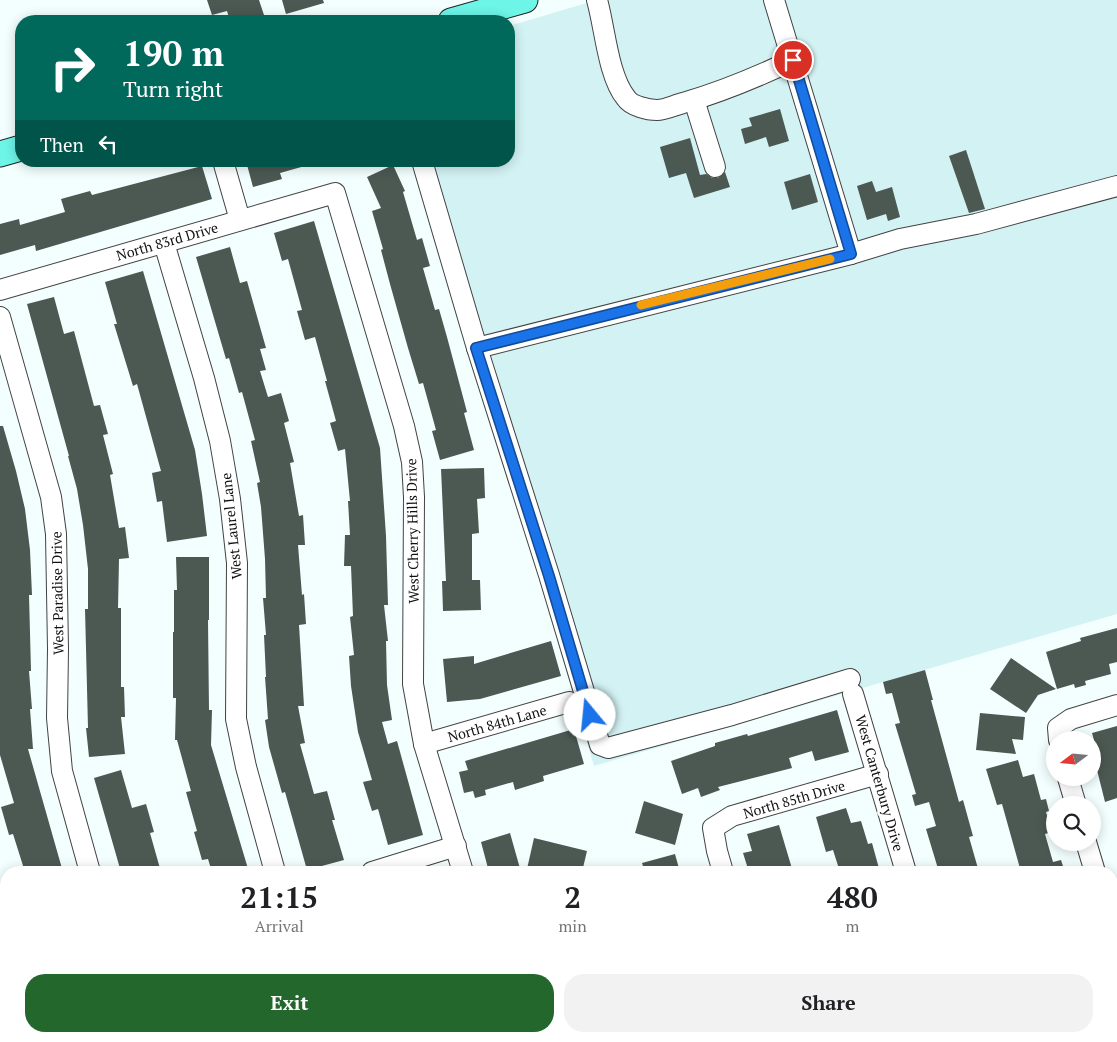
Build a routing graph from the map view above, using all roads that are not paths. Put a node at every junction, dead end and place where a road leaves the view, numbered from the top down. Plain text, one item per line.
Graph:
1 (596, 0) edge
2 (774, 0) edge
3 (516, 1) edge
4 (470, 15) edge
5 (793, 60) junction
6 (694, 100) junction
7 (15, 150) edge
8 (0, 154) edge
9 (225, 167) edge
10 (424, 167) edge
11 (715, 167) dead end
12 (1117, 186) edge
13 (335, 192) joint
14 (240, 220) junction
15 (164, 243) junction
16 (851, 254) junction
17 (0, 290) edge
18 (0, 317) edge
19 (476, 348) junction
20 (569, 702) dead end
21 (1117, 705) edge
22 (1061, 731) edge
23 (424, 744) junction
24 (878, 774) junction
25 (456, 846) junction
26 (1089, 851) edge
27 (88, 866) edge
28 (273, 866) edge
29 (391, 866) edge
30 (461, 866) edge
31 (721, 866) edge
32 (904, 866) edge
33 (1093, 866) edge

1 - 6 street
2 - 5 street
3 - 4 main road
5 - 6 street
5 - 16 street
6 - 11 street
7 - 8 main road
9 - 14 street
10 - 19 street
12 - 16 street
13 - 14 street, North 83rd Drive
13 - 23 street, West Cherry Hills Drive
14 - 15 street, North 83rd Drive
15 - 17 street, North 83rd Drive
15 - 28 street, West Laurel Lane
16 - 19 street
18 - 27 street, West Paradise Drive
19 - 24 street, West Canterbury Drive
20 - 23 street, North 84th Lane
21 - 22 street
23 - 25 street, West Cherry Hills Drive
24 - 31 street, North 85th Drive
24 - 32 street, West Canterbury Drive
25 - 29 street
25 - 30 street, West Cherry Hills Drive
26 - 33 street

